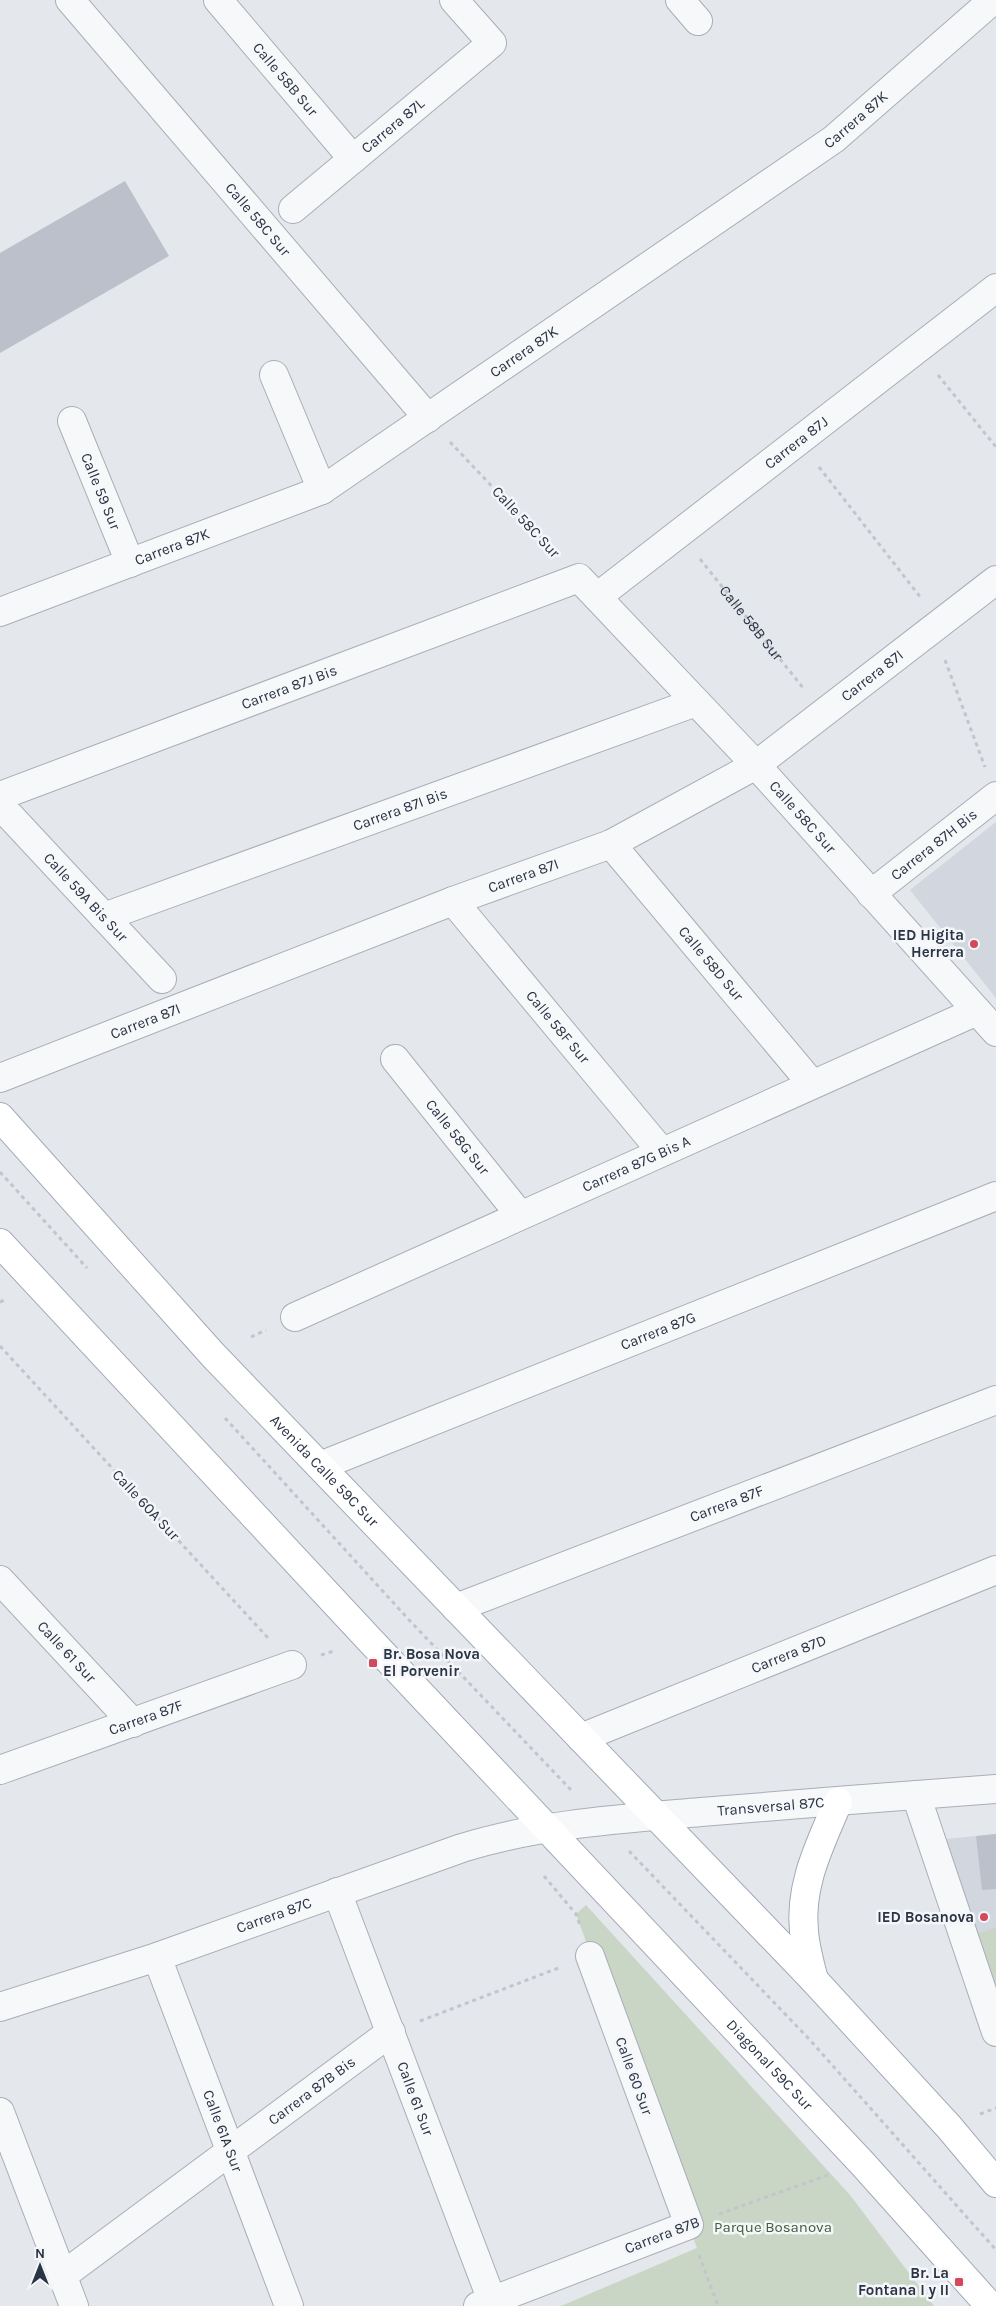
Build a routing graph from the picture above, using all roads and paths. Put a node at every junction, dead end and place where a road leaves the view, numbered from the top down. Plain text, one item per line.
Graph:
1 (70, 0) edge
2 (218, 0) edge
3 (454, 0) edge
4 (680, 0) edge
5 (993, 0) edge
6 (698, 21) dead end
7 (353, 158) junction
8 (293, 209) dead end
9 (996, 288) edge
10 (918, 349) junction
11 (274, 375) dead end
12 (428, 418) junction
13 (72, 420) dead end
14 (996, 447) edge
15 (322, 490) junction
16 (679, 533) junction
17 (130, 563) junction
18 (996, 580) edge
19 (588, 588) junction
20 (0, 612) edge
21 (696, 702) junction
22 (824, 713) junction
23 (756, 766) junction
24 (996, 796) edge
25 (5, 806) edge
26 (611, 844) junction
27 (871, 894) junction
28 (453, 901) junction
29 (104, 917) junction
30 (162, 979) dead end
31 (977, 1011) junction
32 (996, 1032) edge
33 (395, 1059) dead end
34 (0, 1078) edge
35 (812, 1084) junction
36 (0, 1118) edge
37 (662, 1152) junction
38 (0, 1172) edge
39 (996, 1196) edge
40 (520, 1216) junction
41 (0, 1243) edge
42 (94, 1275) dead end
43 (295, 1317) dead end
44 (0, 1346) edge
45 (996, 1400) edge
46 (222, 1415) dead end
47 (320, 1466) junction
48 (996, 1570) edge
49 (0, 1580) edge
50 (456, 1608) junction
51 (292, 1665) joint
52 (133, 1723) junction
53 (581, 1738) junction
54 (0, 1770) edge
55 (996, 1789) edge
56 (574, 1793) dead end
57 (916, 1795) junction
58 (838, 1802) junction
59 (656, 1816) junction
60 (548, 1828) junction
61 (631, 1853) dead end
62 (541, 1872) dead end
63 (337, 1892) junction
64 (590, 1956) junction
65 (157, 1957) junction
66 (814, 1980) junction
67 (0, 2007) edge
68 (390, 2032) junction
69 (996, 2032) edge
70 (996, 2108) edge
71 (0, 2112) edge
72 (977, 2116) dead end
73 (230, 2150) junction
74 (829, 2175) dead end
75 (996, 2183) edge
76 (689, 2225) junction
77 (996, 2250) edge
78 (62, 2276) junction
79 (488, 2304) edge
80 (74, 2306) edge
81 (290, 2306) edge
82 (718, 2306) edge
83 (990, 2306) edge

1 - 12 street, Calle 58C Sur
2 - 7 street, Calle 58B Sur
3 - 7 street, Carrera 87L
4 - 6 street
5 - 12 street, Carrera 87K
7 - 8 street, Carrera 87L
9 - 10 street, Carrera 87J
10 - 14 path
10 - 16 street, Carrera 87J
11 - 15 street
12 - 15 street, Carrera 87K
12 - 19 path, Calle 58C Sur
13 - 17 street, Calle 59 Sur
15 - 17 street, Carrera 87K
16 - 19 street, Carrera 87J
16 - 22 path, Calle 58B Sur
17 - 20 street, Carrera 87K
18 - 22 street, Carrera 87I
19 - 21 street, Calle 58C Sur
19 - 25 street, Carrera 87J Bis
21 - 23 street, Calle 58C Sur
21 - 29 street, Carrera 87I Bis
22 - 23 street, Carrera 87I
23 - 26 street, Carrera 87I
23 - 27 street, Calle 58C Sur
24 - 27 street, Carrera 87H Bis
25 - 29 street, Calle 59A Bis Sur
26 - 28 street, Carrera 87I
26 - 35 street, Calle 58D Sur
27 - 31 street, Calle 58C Sur
28 - 34 street, Carrera 87I
28 - 37 street, Calle 58F Sur
29 - 30 street, Calle 59A Bis Sur
31 - 32 street, Calle 58C Sur
31 - 35 street, Carrera 87G Bis A
33 - 40 street, Calle 58G Sur
35 - 37 street, Carrera 87G Bis A
36 - 47 main road, Avenida Calle 59C Sur
37 - 40 street, Carrera 87G Bis A
38 - 42 path
39 - 47 street, Carrera 87G
40 - 43 street, Carrera 87G Bis A
41 - 60 main road
44 - 51 path, Calle 60A Sur
45 - 50 street, Carrera 87F
46 - 56 path
47 - 50 main road, Avenida Calle 59C Sur
48 - 53 street, Carrera 87D
49 - 52 street, Calle 61 Sur
50 - 53 main road, Avenida Calle 59C Sur
51 - 52 street, Carrera 87F
52 - 54 street, Carrera 87F
53 - 59 main road, Avenida Calle 59C Sur
55 - 57 street, Transversal 87C
57 - 58 street, Transversal 87C
57 - 69 street
58 - 59 street, Transversal 87C
58 - 66 main road
59 - 60 street, Transversal 87C
59 - 66 main road
60 - 63 street, Carrera 87C
60 - 83 main road, Diagonal 59C Sur
61 - 77 path
62 - 64 path
63 - 65 street, Carrera 87C
63 - 68 street, Calle 61 Sur
64 - 68 path
64 - 76 street, Calle 60 Sur
65 - 67 street, Carrera 87C
65 - 73 street, Calle 61A Sur
66 - 75 main road
68 - 73 street, Carrera 87B Bis
68 - 79 street, Calle 61 Sur
70 - 72 path
71 - 78 street
73 - 78 street, Carrera 87B Bis
73 - 81 street, Calle 61A Sur
74 - 76 path, Carrera 87B
76 - 79 street, Carrera 87B
76 - 82 path
78 - 80 street

